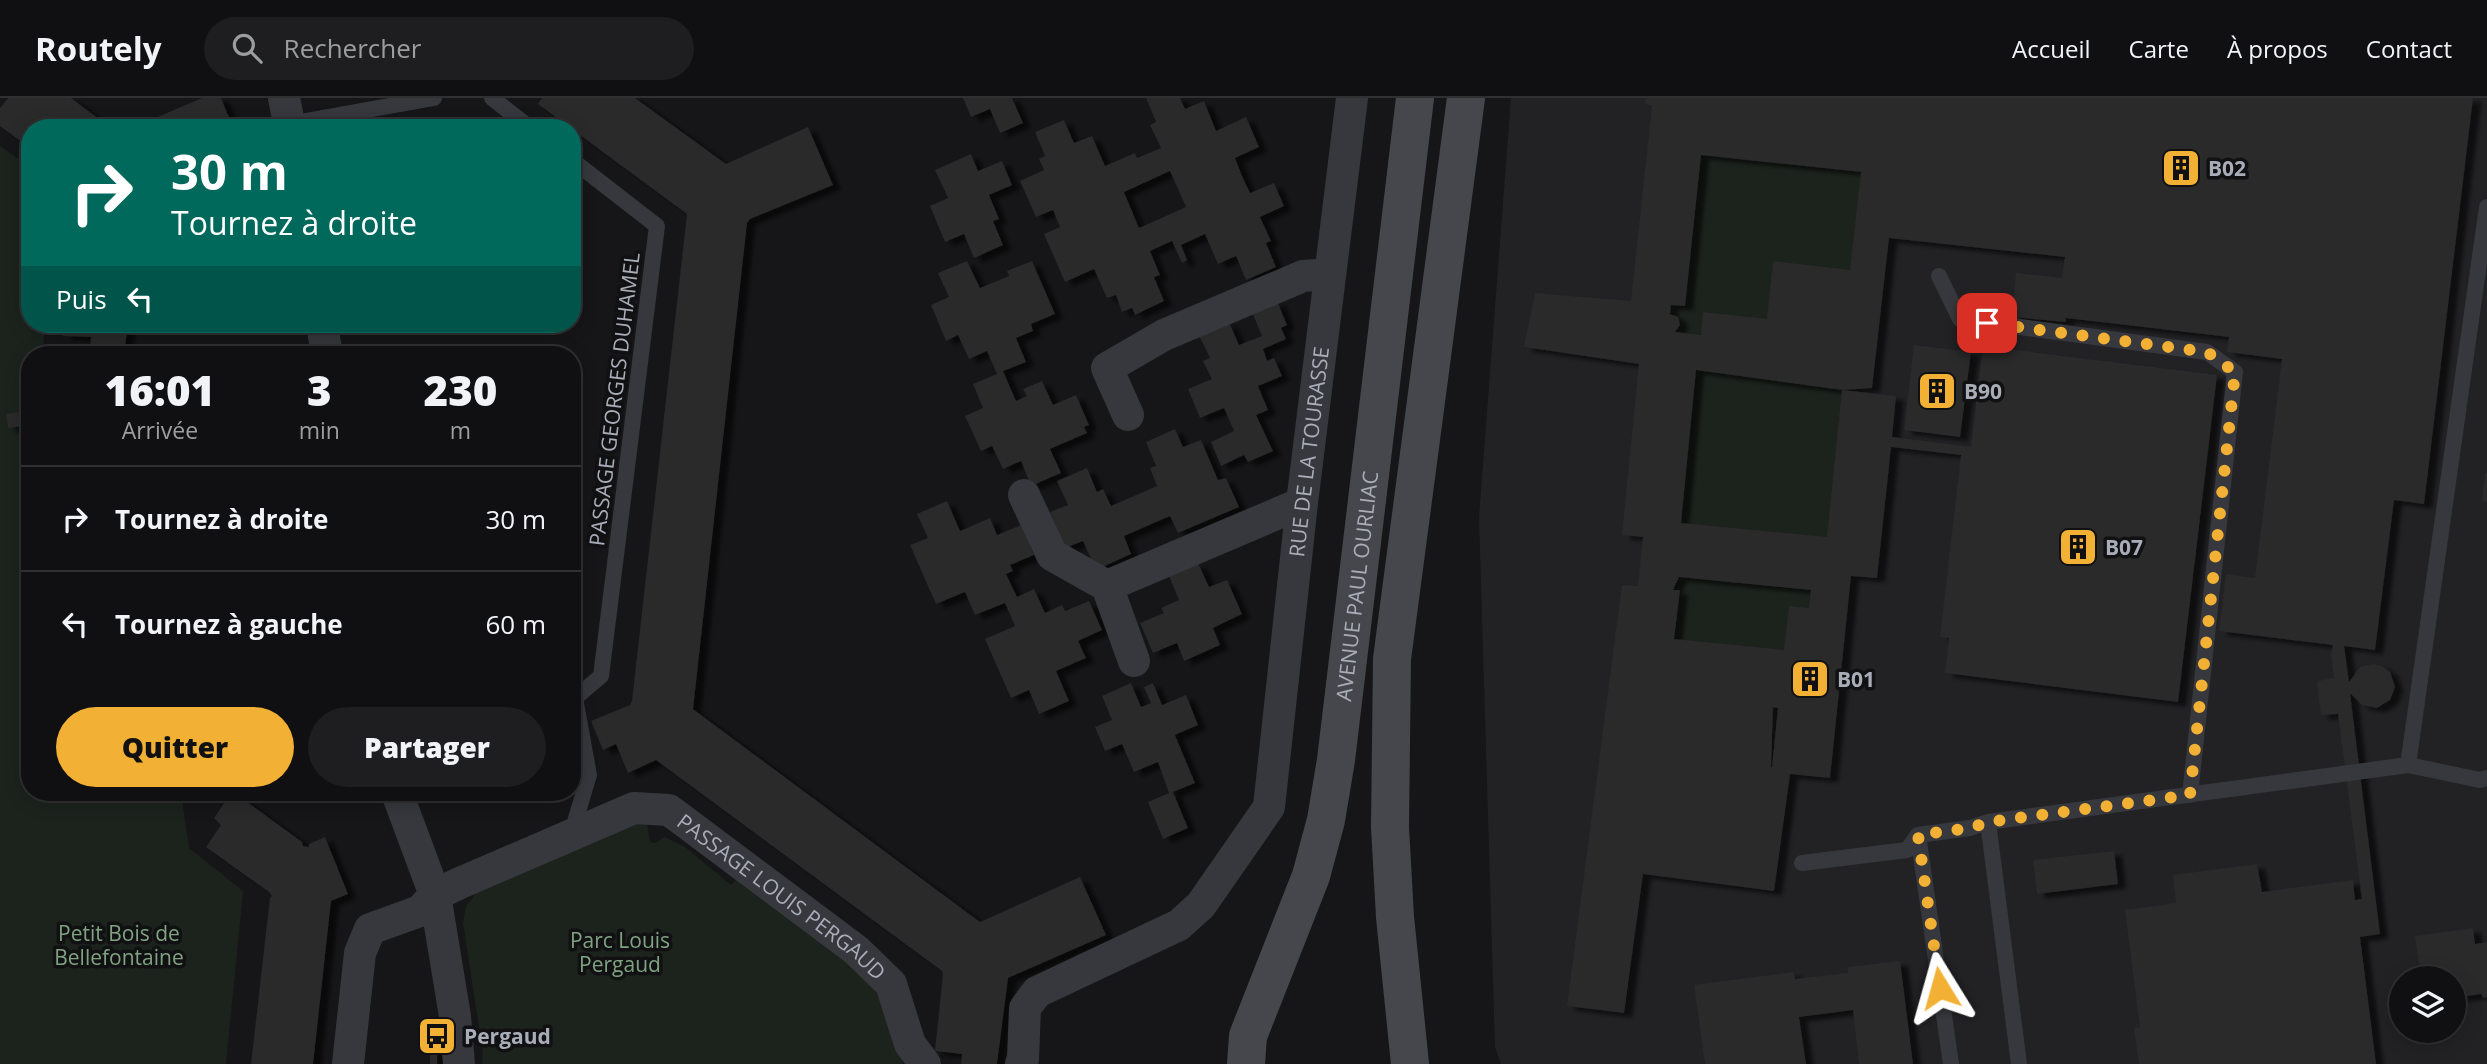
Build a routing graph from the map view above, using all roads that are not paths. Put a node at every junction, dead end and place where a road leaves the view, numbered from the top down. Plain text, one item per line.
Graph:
1 (434, 98) edge
2 (492, 98) edge
3 (1352, 98) edge
4 (1415, 98) edge
5 (1466, 98) edge
6 (288, 117) edge
7 (519, 119) edge
8 (581, 167) edge
9 (2487, 207) edge
10 (1330, 274) junction
11 (1939, 276) dead end
12 (1128, 415) dead end
13 (1024, 495) dead end
14 (1302, 503) junction
15 (1107, 586) junction
16 (1134, 661) dead end
17 (581, 693) edge
18 (581, 731) edge
19 (2408, 765) junction
20 (2487, 778) edge
21 (2190, 795) junction
22 (400, 801) edge
23 (1988, 822) junction
24 (571, 835) junction
25 (1918, 835) junction
26 (1802, 863) dead end
27 (435, 895) junction
28 (348, 1064) edge
29 (459, 1064) edge
30 (925, 1064) edge
31 (1021, 1064) edge
32 (1245, 1064) edge
33 (1410, 1064) edge
34 (1951, 1064) edge
35 (2019, 1064) edge

1 - 6 lane
2 - 7 lane
3 - 10 street, RUE DE LA TOURASSE
4 - 32 main road, AVENUE PAUL OURLIAC
5 - 33 main road, AVENUE PAUL OURLIAC
8 - 17 lane, PASSAGE GEORGES DUHAMEL
9 - 19 lane
10 - 12 street
10 - 14 street, RUE DE LA TOURASSE
11 - 21 lane
13 - 15 street
14 - 15 street
14 - 31 street, RUE DE LA TOURASSE
15 - 16 street
18 - 24 lane, PASSAGE GEORGES DUHAMEL
19 - 20 lane
19 - 21 lane
21 - 23 lane
22 - 27 street
23 - 25 lane
23 - 35 lane
24 - 27 street, PASSAGE LOUIS PERGAUD
24 - 30 street, PASSAGE LOUIS PERGAUD
25 - 26 lane
25 - 34 lane
27 - 28 street, PASSAGE LOUIS PERGAUD
27 - 29 street

